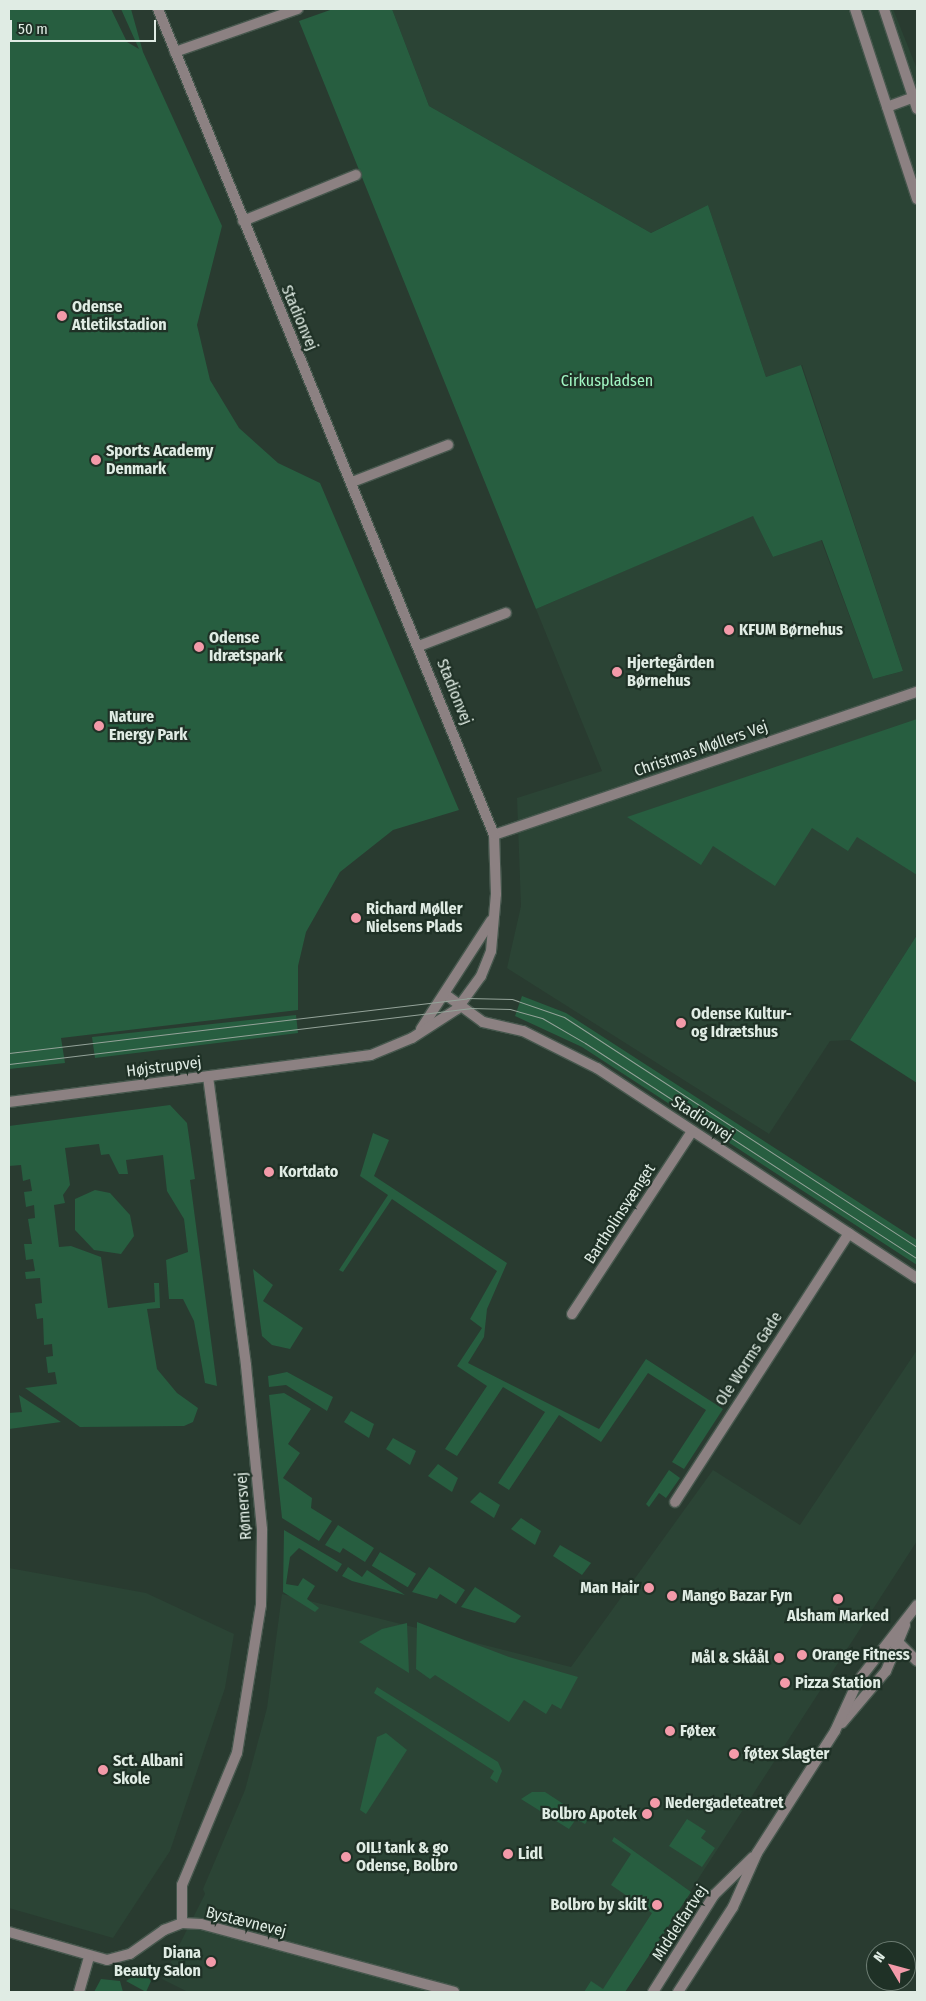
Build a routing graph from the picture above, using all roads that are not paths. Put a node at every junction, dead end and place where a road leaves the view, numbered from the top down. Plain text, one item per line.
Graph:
1 (158, 9) edge
2 (298, 9) edge
3 (855, 9) edge
4 (884, 9) edge
5 (175, 52) junction
6 (915, 97) edge
7 (887, 107) junction
8 (917, 110) edge
9 (356, 175) dead end
10 (917, 199) edge
11 (243, 221) junction
12 (448, 446) dead end
13 (352, 482) junction
14 (506, 613) dead end
15 (419, 646) junction
16 (917, 692) edge
17 (494, 835) junction
18 (493, 919) junction
19 (446, 995) junction
20 (461, 1006) junction
21 (412, 1038) junction
22 (324, 1062) joint
23 (208, 1076) junction
24 (9, 1102) edge
25 (692, 1131) junction
26 (849, 1233) junction
27 (917, 1278) edge
28 (572, 1314) dead end
29 (675, 1502) dead end
30 (917, 1604) edge
31 (895, 1639) junction
32 (917, 1661) edge
33 (835, 1732) junction
34 (757, 1853) junction
35 (182, 1924) junction
36 (9, 1932) edge
37 (89, 1957) junction
38 (681, 1991) edge
39 (79, 1992) edge
40 (454, 1992) edge
41 (653, 1992) edge

1 - 5 street, Stadionvej
2 - 5 street
3 - 7 street
4 - 6 street
5 - 11 street, Stadionvej
6 - 7 street
6 - 8 street
7 - 10 street
9 - 11 street
11 - 13 street, Stadionvej
12 - 13 street
13 - 15 street, Stadionvej
14 - 15 street
15 - 17 street, Stadionvej
16 - 17 street, Christmas Møllers Vej
17 - 18 street, Stadionvej
18 - 19 street
18 - 20 street, Stadionvej
19 - 20 street, Stadionvej
19 - 21 street
20 - 21 street, Stadionvej
20 - 25 street, Stadionvej
21 - 22 street, Stadionvej
22 - 23 street, Højstrupvej
23 - 24 street, Højstrupvej
23 - 35 street, Rømersvej
25 - 26 street, Stadionvej
25 - 28 street, Bartholinsvænget
26 - 27 street, Stadionvej
26 - 29 street, Ole Worms Gade
30 - 31 street, Middelfartvej
31 - 32 street
31 - 33 street, Middelfartvej
31 - 33 street, Middelfartvej
33 - 34 street, Middelfartvej
34 - 38 street, Middelfartvej
34 - 41 street, Middelfartvej
35 - 37 street, Bystævnevej
35 - 40 street, Bystævnevej
36 - 37 street, Bystævnevej
37 - 39 street

